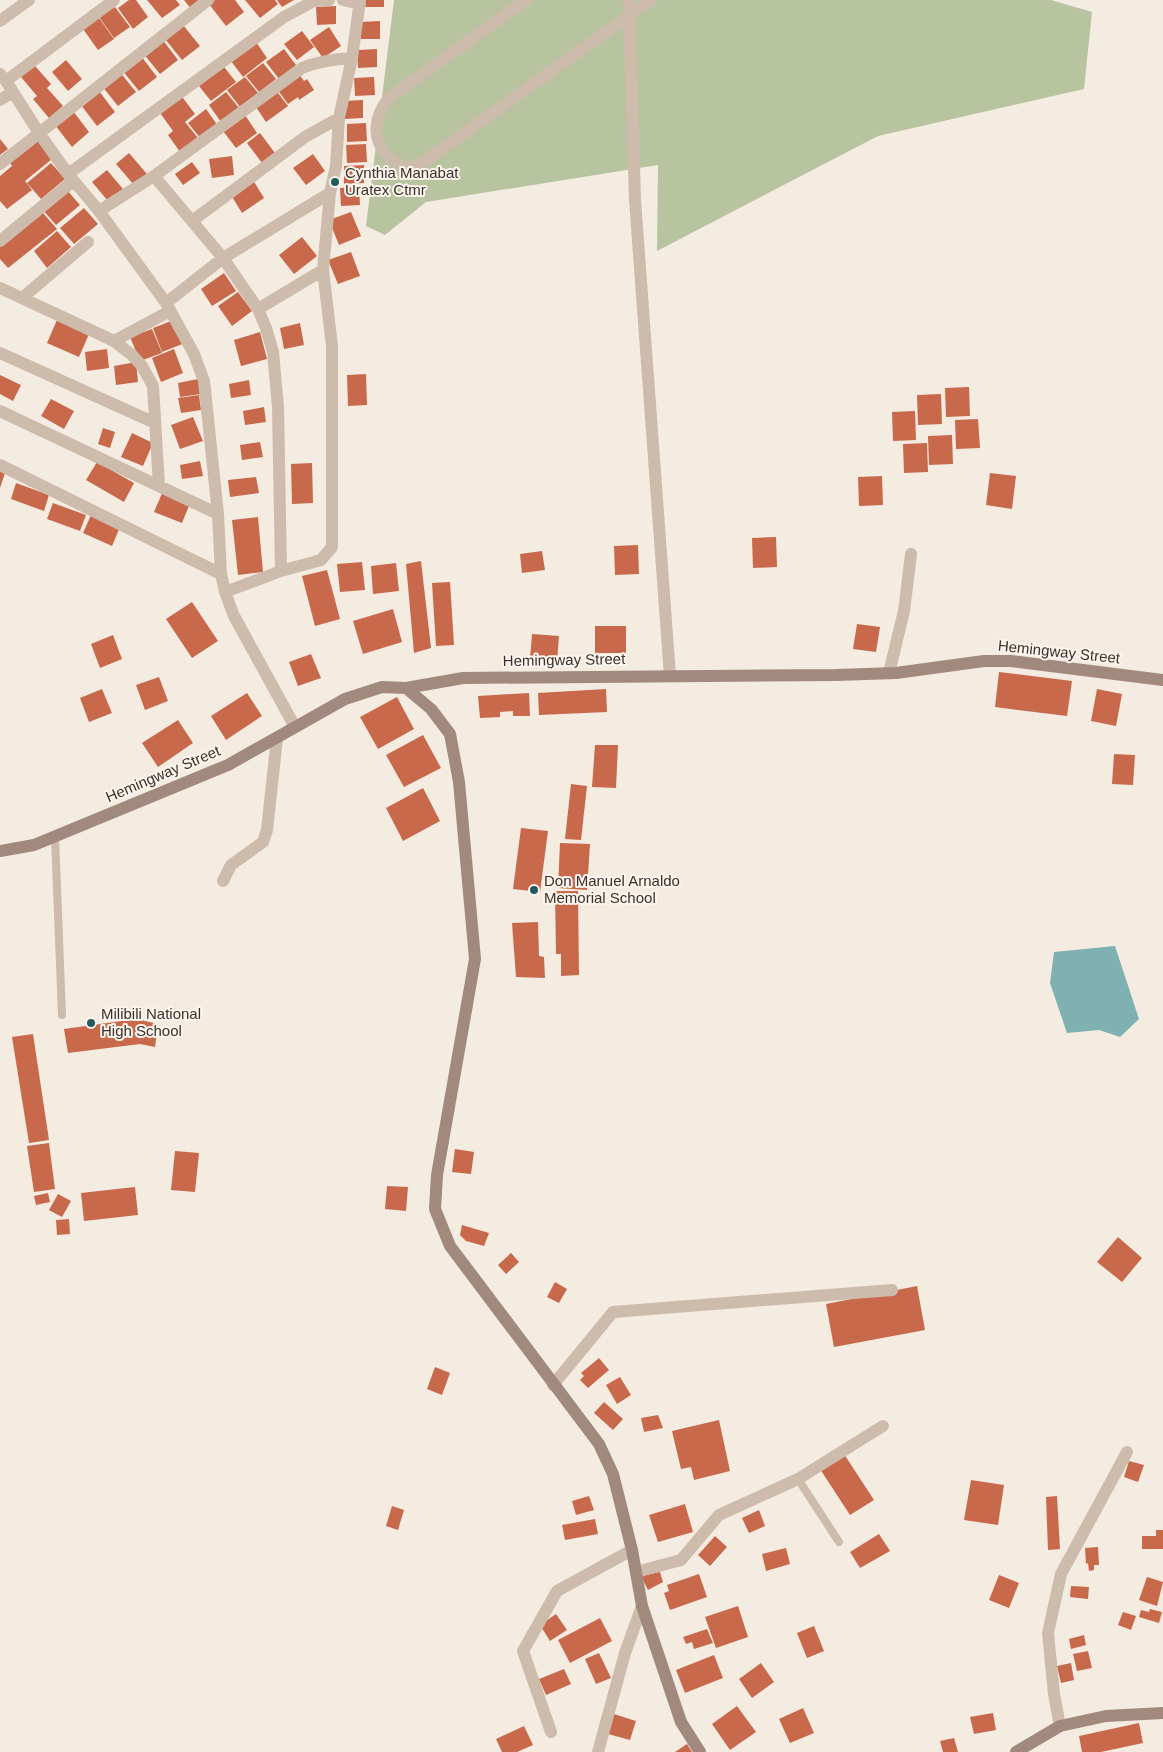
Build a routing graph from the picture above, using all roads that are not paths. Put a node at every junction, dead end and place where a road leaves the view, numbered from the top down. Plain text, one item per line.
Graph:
1 (29, 0) edge
2 (114, 0) edge
3 (208, 0) edge
4 (328, 0) edge
5 (343, 0) edge
6 (526, 0) edge
7 (629, 0) edge
8 (651, 0) edge
9 (360, 2) edge
10 (630, 15) junction
11 (0, 21) edge
12 (352, 58) junction
13 (3, 77) edge
14 (13, 92) junction
15 (0, 100) edge
16 (339, 118) junction
17 (39, 133) junction
18 (0, 164) edge
19 (154, 176) junction
20 (70, 178) junction
21 (330, 193) junction
22 (99, 211) junction
23 (192, 221) junction
24 (0, 241) edge
25 (88, 242) dead end
26 (223, 258) junction
27 (323, 270) junction
28 (0, 288) edge
29 (22, 298) junction
30 (168, 307) junction
31 (258, 308) junction
32 (114, 341) junction
33 (0, 353) edge
34 (0, 410) edge
35 (155, 423) junction
36 (0, 465) edge
37 (159, 486) junction
38 (218, 514) junction
39 (911, 554) dead end
40 (281, 570) junction
41 (220, 574) junction
42 (225, 592) junction
43 (889, 673) junction
44 (670, 676) junction
45 (1163, 680) edge
46 (406, 688) junction
47 (295, 726) junction
48 (277, 738) junction
49 (55, 836) junction
50 (0, 851) edge
51 (223, 881) dead end
52 (62, 1015) dead end
53 (892, 1290) dead end
54 (553, 1385) junction
55 (884, 1426) dead end
56 (1127, 1452) dead end
57 (798, 1479) junction
58 (839, 1542) dead end
59 (632, 1550) junction
60 (636, 1572) junction
61 (642, 1606) junction
62 (1163, 1713) edge
63 (1060, 1726) junction
64 (551, 1732) dead end
65 (598, 1752) edge
66 (700, 1752) edge
67 (1016, 1752) edge

1 - 11 street
2 - 13 street
3 - 17 street
4 - 20 street
5 - 9 street
6 - 10 street
7 - 10 street
8 - 10 street
9 - 12 street
10 - 44 street
12 - 16 street
12 - 19 street
13 - 14 street
14 - 15 street
14 - 17 street
16 - 21 street
16 - 23 street
17 - 18 street
17 - 20 street
19 - 22 street
19 - 23 street
20 - 22 street
20 - 24 street
21 - 26 street
21 - 27 street
22 - 30 street
23 - 26 street
25 - 29 street
26 - 30 street
26 - 31 street
27 - 31 street
27 - 40 street
28 - 29 street
29 - 32 street
30 - 32 street
30 - 38 street
31 - 40 street
32 - 35 street
33 - 35 street
34 - 37 street
35 - 37 street
36 - 41 street
37 - 38 street
38 - 41 street
39 - 43 street
40 - 42 street
41 - 42 street
42 - 47 street
43 - 44 main road, Hemingway Street
43 - 45 main road, Hemingway Street
44 - 46 main road, Hemingway Street
46 - 47 main road, Hemingway Street
46 - 54 main road
47 - 48 main road, Hemingway Street
48 - 49 main road, Hemingway Street
48 - 51 street
49 - 50 main road, Hemingway Street
49 - 52 lane
53 - 54 street
54 - 59 main road
55 - 57 street
56 - 63 street
57 - 58 lane
57 - 60 street
59 - 60 main road
59 - 64 street
60 - 61 main road
61 - 65 street
61 - 66 main road
62 - 63 main road
63 - 67 main road

